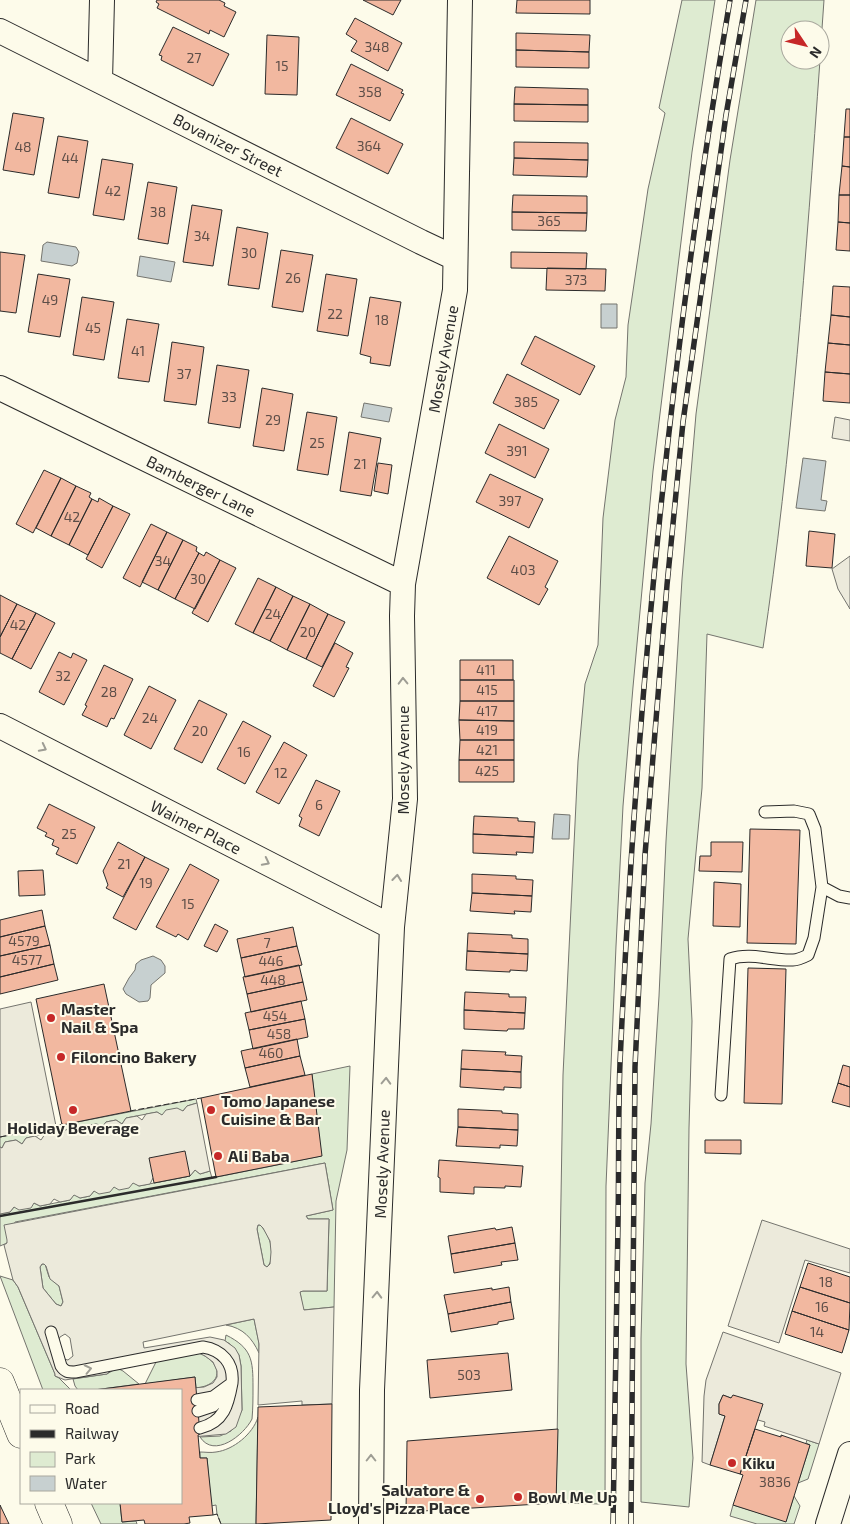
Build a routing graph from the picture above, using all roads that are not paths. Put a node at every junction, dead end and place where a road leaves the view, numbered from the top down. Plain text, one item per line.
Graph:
1 (102, 0) edge
2 (460, 0) edge
3 (0, 31) edge
4 (100, 81) junction
5 (455, 258) junction
6 (0, 388) edge
7 (403, 584) junction
8 (0, 726) edge
9 (765, 812) dead end
10 (822, 887) junction
11 (850, 898) edge
12 (392, 927) junction
13 (721, 1095) dead end
14 (51, 1332) dead end
15 (0, 1382) edge
16 (232, 1383) junction
17 (19, 1421) edge
18 (850, 1454) edge
19 (49, 1504) edge
20 (58, 1524) edge
21 (371, 1524) edge
22 (828, 1524) edge

1 - 4 street
2 - 5 street, Mosely Avenue
3 - 4 street, Bovanizer Street
4 - 5 street, Bovanizer Street
5 - 7 street, Mosely Avenue
6 - 7 street, Bamberger Lane
12 -> 7 street, Mosely Avenue
8 -> 12 street, Waimer Place
9 - 10 lane
10 - 11 lane
10 - 13 lane
21 -> 12 street, Mosely Avenue
14 -> 16 lane
15 - 17 main road
16 - 16 lane
18 - 22 street
19 - 20 main road

